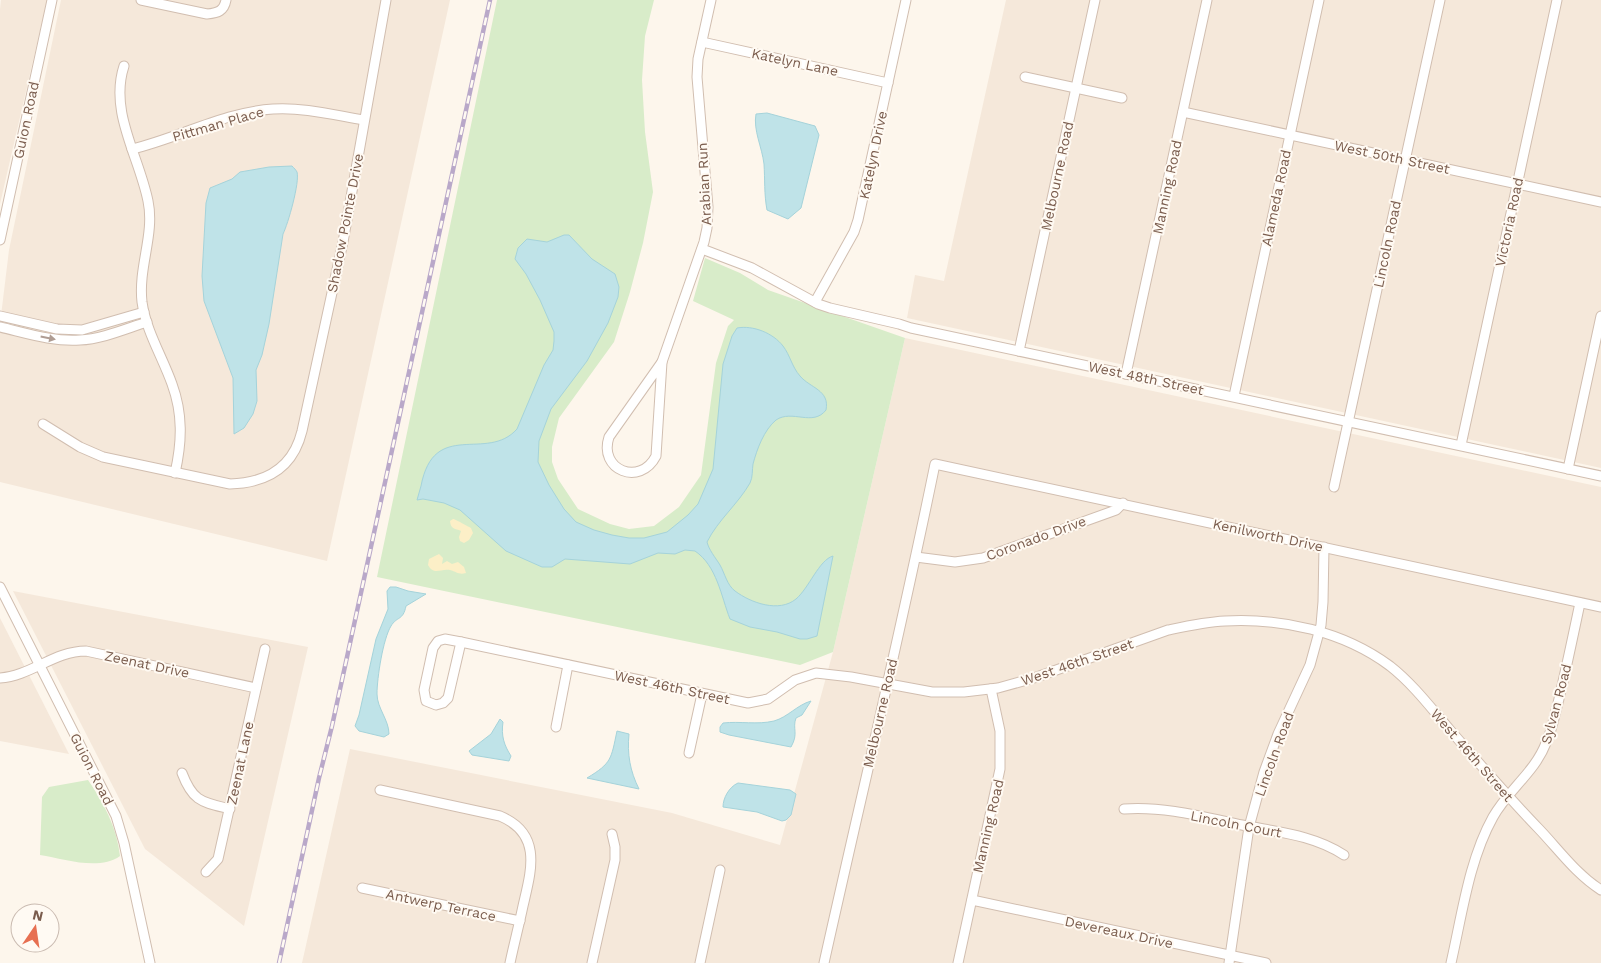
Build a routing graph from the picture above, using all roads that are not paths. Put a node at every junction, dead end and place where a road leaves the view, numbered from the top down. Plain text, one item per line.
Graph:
1 (52, 0) edge
2 (141, 0) edge
3 (226, 0) edge
4 (386, 0) edge
5 (711, 0) edge
6 (906, 0) edge
7 (1095, 0) edge
8 (1207, 0) edge
9 (1319, 0) edge
10 (1440, 0) edge
11 (1558, 0) edge
12 (702, 42) junction
13 (124, 66) dead end
14 (1025, 77) dead end
15 (888, 82) junction
16 (1076, 88) junction
17 (1122, 98) dead end
18 (1183, 112) junction
19 (364, 120) junction
20 (1290, 135) junction
21 (132, 149) junction
22 (1405, 160) junction
23 (1517, 184) junction
24 (1601, 202) edge
25 (0, 240) edge
26 (702, 249) junction
27 (815, 302) junction
28 (144, 312) junction
29 (0, 316) edge
30 (1601, 316) edge
31 (147, 322) junction
32 (0, 327) edge
33 (1599, 338) edge
34 (1020, 351) junction
35 (662, 362) junction
36 (1126, 374) junction
37 (1234, 396) junction
38 (1349, 421) junction
39 (43, 424) dead end
40 (1461, 445) junction
41 (935, 464) joint
42 (1568, 468) junction
43 (175, 473) junction
44 (1601, 476) edge
45 (1334, 487) dead end
46 (1123, 503) junction
47 (1324, 548) junction
48 (916, 557) junction
49 (0, 587) edge
50 (1580, 603) junction
51 (1601, 607) edge
52 (1319, 632) junction
53 (461, 642) junction
54 (265, 649) dead end
55 (39, 664) junction
56 (568, 665) junction
57 (0, 678) edge
58 (887, 684) junction
59 (256, 688) junction
60 (991, 689) junction
61 (702, 694) junction
62 (556, 727) dead end
63 (689, 753) dead end
64 (182, 773) dead end
65 (380, 790) dead end
66 (1507, 796) junction
67 (230, 809) junction
68 (1124, 809) dead end
69 (1249, 827) junction
70 (612, 834) dead end
71 (1344, 855) dead end
72 (720, 870) dead end
73 (206, 872) dead end
74 (362, 888) dead end
75 (1601, 890) edge
76 (972, 900) junction
77 (520, 921) junction
78 (1230, 959) edge
79 (150, 963) edge
80 (510, 963) edge
81 (592, 963) edge
82 (700, 963) edge
83 (824, 963) edge
84 (958, 963) edge
85 (1266, 963) edge
86 (1450, 963) edge

1 - 25 street, Guion Road
2 - 3 street
4 - 19 street, Shadow Pointe Drive
5 - 12 street, Arabian Run
6 - 15 street, Katelyn Drive
7 - 16 street, Melbourne Road
8 - 18 street, Manning Road
9 - 20 street, Alameda Road
10 - 22 street, Lincoln Road
11 - 23 street, Victoria Road
12 - 15 street, Katelyn Lane
12 - 26 street, Arabian Run
13 - 21 street
14 - 16 street
15 - 27 street, Katelyn Drive
16 - 17 street
16 - 34 street, Melbourne Road
18 - 20 street, West 50th Street
18 - 36 street, Manning Road
19 - 21 street, Pittman Place
19 - 43 street, Shadow Pointe Drive
20 - 22 street, West 50th Street
20 - 37 street, Alameda Road
21 - 28 street
22 - 23 street, West 50th Street
22 - 38 street, Lincoln Road
23 - 24 street, West 50th Street
23 - 40 street, Victoria Road
26 - 27 street, West 48th Street
26 - 35 street, Arabian Run
27 - 34 street, West 48th Street
28 - 29 street
28 - 31 street
30 - 33 street
32 -> 31 street
31 - 43 street
33 - 42 street
34 - 36 street, West 48th Street
35 - 35 street, Arabian Run
36 - 37 street, West 48th Street
37 - 38 street, West 48th Street
38 - 40 street, West 48th Street
38 - 45 street, Lincoln Road
39 - 43 street
40 - 42 street, West 48th Street
41 - 46 street, Kenilworth Drive
41 - 48 street, Melbourne Road
42 - 44 street, West 48th Street
46 - 47 street, Kenilworth Drive
46 - 48 street, Coronado Drive
47 - 50 street, Kenilworth Drive
47 - 52 street, Lincoln Road
48 - 58 street, Melbourne Road
49 - 55 street, Guion Road
50 - 51 street, Kenilworth Drive
50 - 66 street, Sylvan Road
52 - 60 street, West 46th Street
52 - 66 street, West 46th Street
52 - 69 street, Lincoln Road
53 - 53 street, West 46th Street
53 - 56 street, West 46th Street
54 - 59 street, Zeenat Lane
55 - 57 street, Zeenat Drive
55 - 59 street, Zeenat Drive
55 - 79 street, Guion Road
56 - 61 street, West 46th Street
56 - 62 street
58 - 60 street, West 46th Street
58 - 61 street, West 46th Street
58 - 83 street, Melbourne Road
59 - 67 street, Zeenat Lane
60 - 76 street, Manning Road
61 - 63 street
64 - 67 street
65 - 77 street
66 - 75 street, West 46th Street
66 - 86 street, Sylvan Road
67 - 73 street, Zeenat Lane
68 - 69 street, Lincoln Court
69 - 71 street, Lincoln Court
69 - 78 street, Lincoln Road
70 - 81 street
72 - 82 street
74 - 77 street, Antwerp Terrace
76 - 78 street, Devereaux Drive
76 - 84 street, Manning Road
77 - 80 street
78 - 85 street, Devereaux Drive

